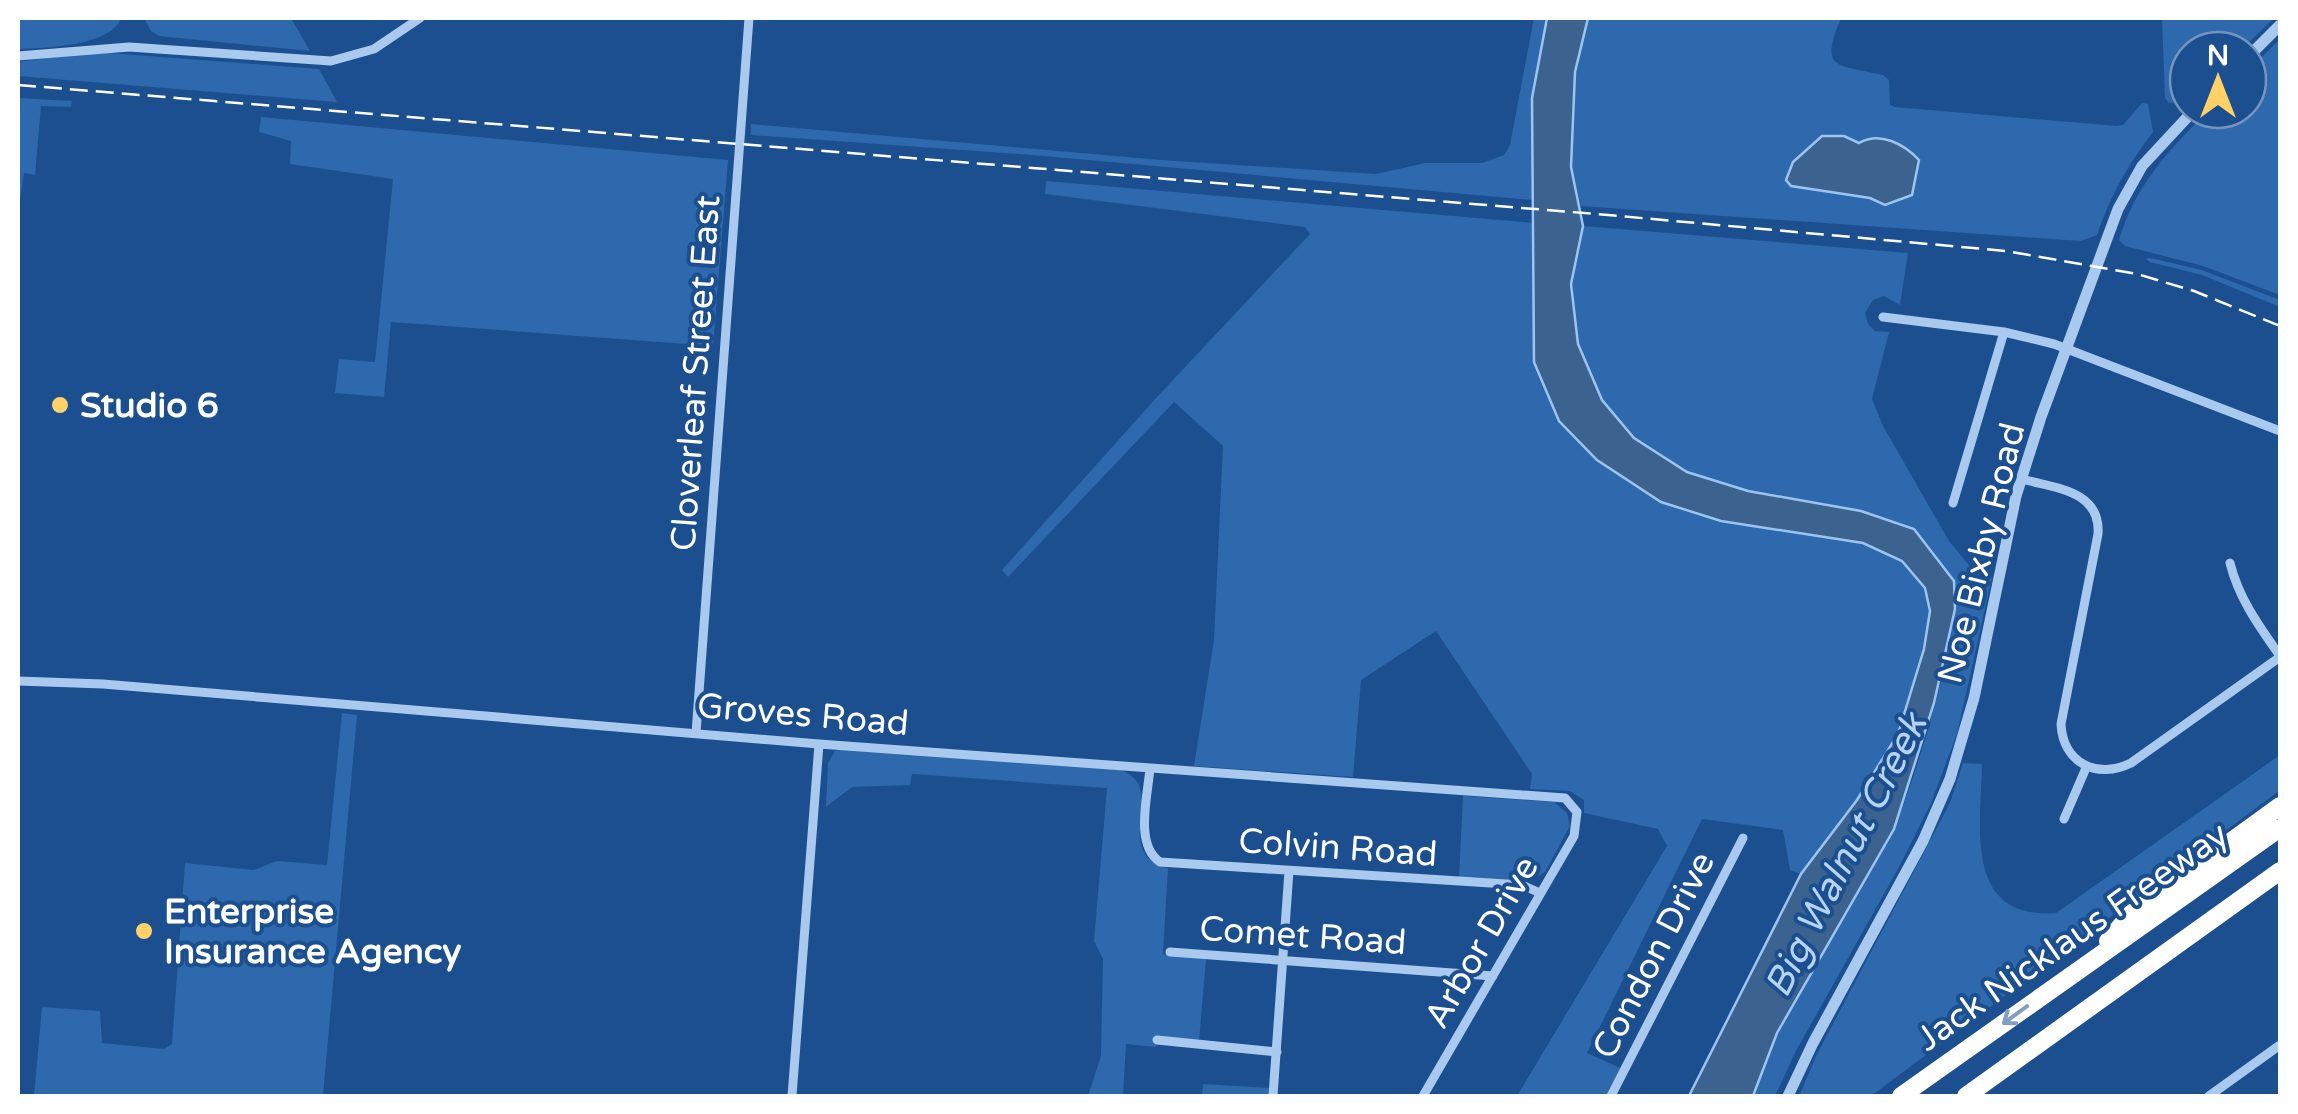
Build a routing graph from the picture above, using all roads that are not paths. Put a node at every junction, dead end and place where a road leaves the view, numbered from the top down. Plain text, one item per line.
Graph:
1 (420, 18) edge
2 (749, 18) edge
3 (18, 56) edge
4 (2174, 130) edge
5 (1883, 317) dead end
6 (2004, 332) junction
7 (2066, 350) junction
8 (2280, 431) edge
9 (2022, 478) junction
10 (1953, 503) dead end
11 (2230, 563) dead end
12 (2280, 656) edge
13 (18, 680) edge
14 (696, 733) junction
15 (819, 744) junction
16 (1150, 768) junction
17 (2086, 768) junction
18 (2280, 806) edge
19 (1577, 812) joint
20 (2064, 819) dead end
21 (2280, 828) edge
22 (1743, 838) dead end
23 (1290, 871) junction
24 (2280, 871) edge
25 (2280, 886) edge
26 (1540, 892) junction
27 (1170, 952) dead end
28 (2095, 958) junction
29 (1284, 961) junction
30 (2148, 968) junction
31 (1493, 976) junction
32 (1157, 1040) dead end
33 (2280, 1045) edge
34 (1277, 1052) junction
35 (792, 1096) edge
36 (1273, 1096) edge
37 (1424, 1096) edge
38 (1611, 1096) edge
39 (1788, 1096) edge
40 (1901, 1096) edge
41 (1966, 1096) edge
42 (2209, 1096) edge

1 - 3 street
2 - 14 street, Cloverleaf Street East
4 - 7 street, Noe Bixby Road
5 - 6 street
6 - 7 street
6 - 10 street
7 - 8 street
7 - 9 street, Noe Bixby Road
9 - 17 street
9 - 39 street, Noe Bixby Road
11 - 12 street
12 - 17 street
13 - 14 street, Groves Road
14 - 15 street, Groves Road
15 - 16 street, Groves Road
15 - 35 street
16 - 19 street, Groves Road
16 - 23 street, Colvin Road
17 - 20 street
18 - 28 highway
19 - 26 street, Arbor Drive
21 - 28 highway, Jack Nicklaus Freeway
22 - 38 street, Condon Drive
23 - 26 street, Colvin Road
23 - 29 street
24 - 30 highway, Jack Nicklaus Freeway
25 - 30 highway
26 - 31 street, Arbor Drive
27 - 29 street, Comet Road
28 -> 40 highway, Jack Nicklaus Freeway
29 - 31 street, Comet Road
29 - 34 street
30 - 41 highway, Jack Nicklaus Freeway
31 - 37 street, Arbor Drive
32 - 34 street
33 - 42 street
34 - 36 street

